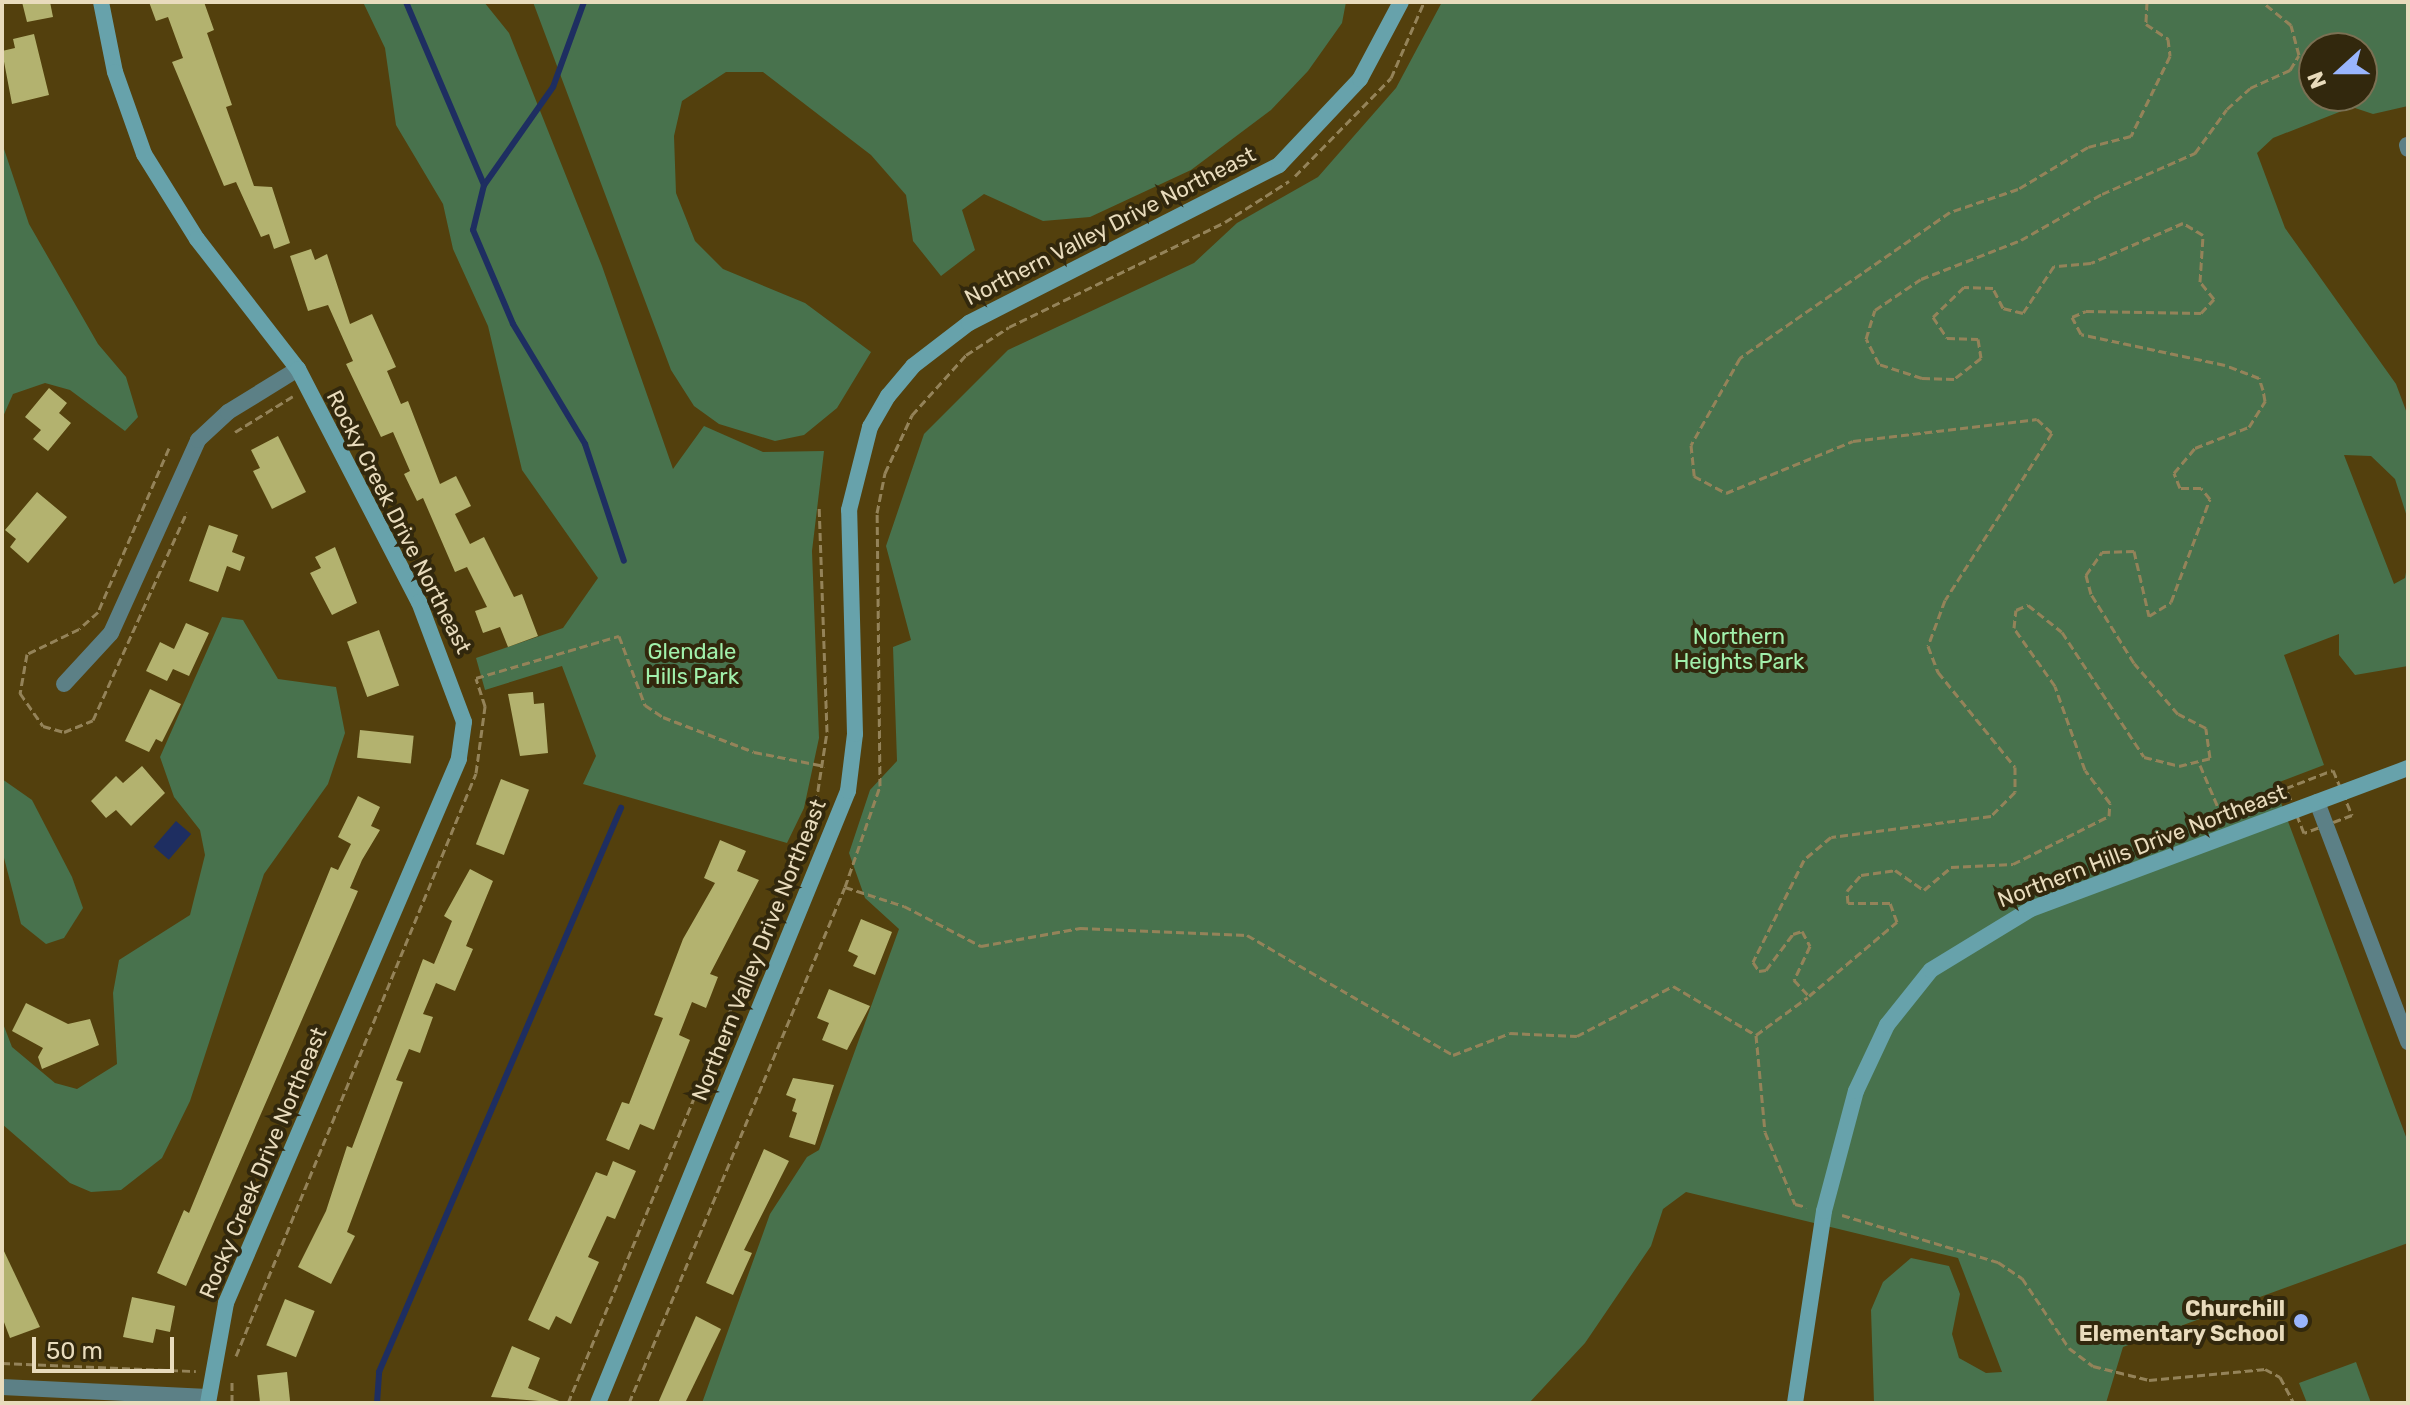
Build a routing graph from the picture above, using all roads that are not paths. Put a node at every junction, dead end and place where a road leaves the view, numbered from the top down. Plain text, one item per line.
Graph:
1 (101, 2) edge
2 (1401, 2) edge
3 (298, 369) junction
4 (64, 684) dead end
5 (2408, 768) edge
6 (2317, 802) junction
7 (2408, 1042) edge
8 (2, 1387) edge
9 (208, 1400) edge
10 (598, 1403) edge
11 (1795, 1403) edge

1 - 3 street, Rocky Creek Drive Northeast
2 - 10 street, Northern Valley Drive Northeast
3 - 4 street
3 - 9 street, Rocky Creek Drive Northeast
5 - 6 street, Northern Hills Drive Northeast
6 - 7 street
6 - 11 street, Northern Hills Drive Northeast
8 - 9 street

